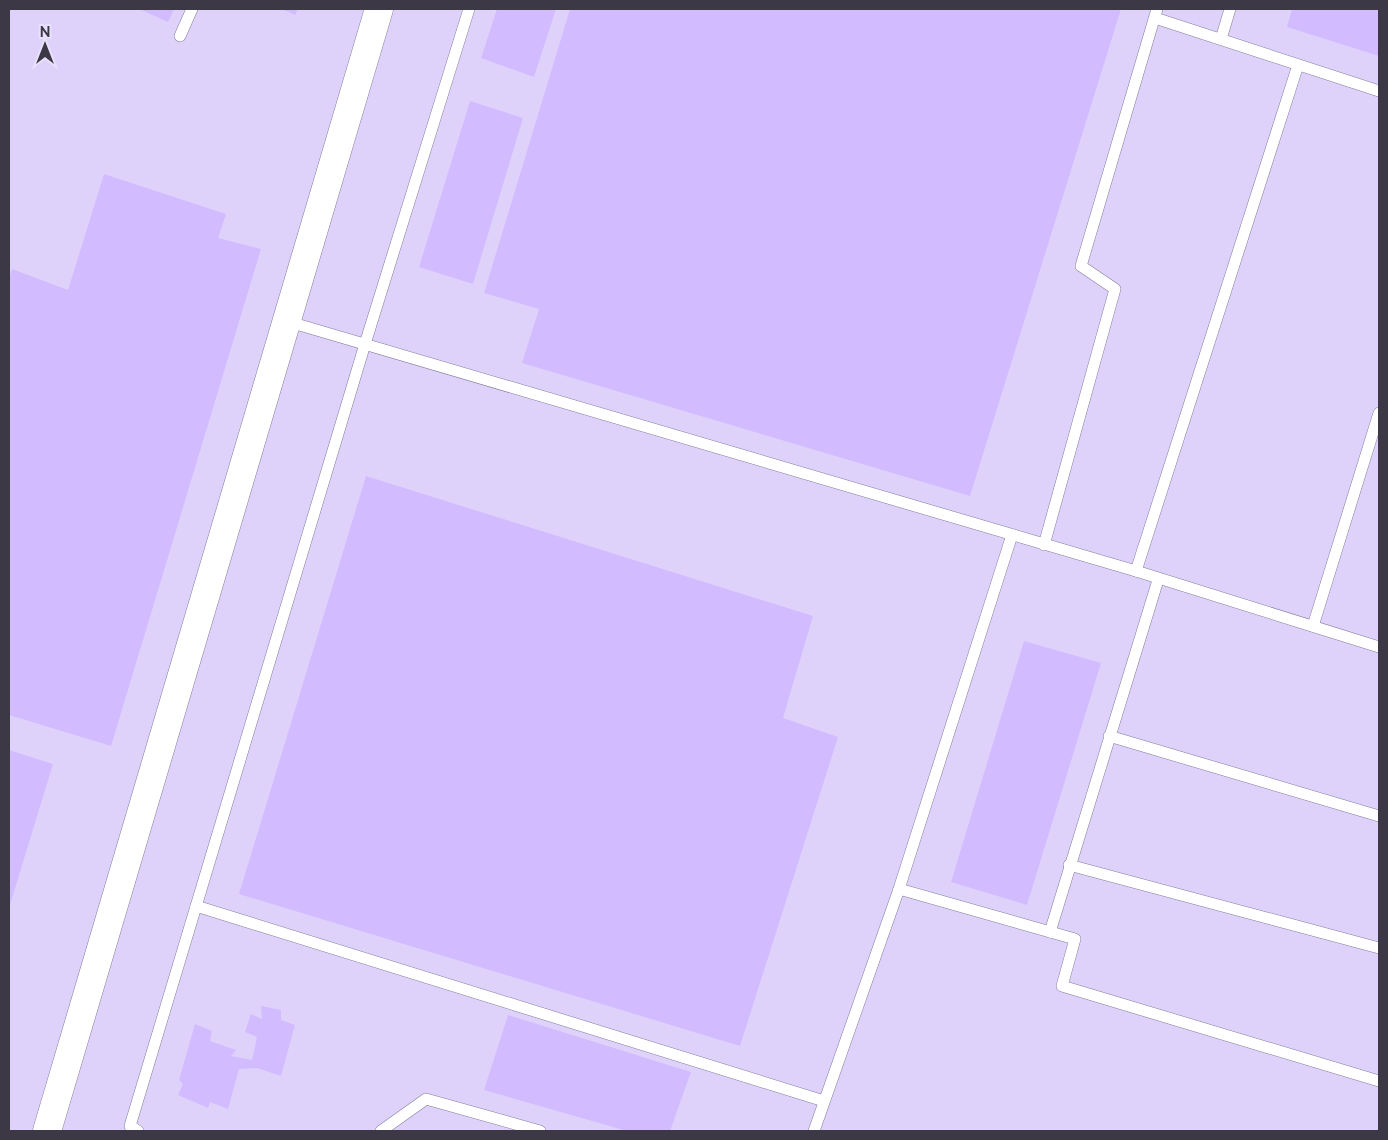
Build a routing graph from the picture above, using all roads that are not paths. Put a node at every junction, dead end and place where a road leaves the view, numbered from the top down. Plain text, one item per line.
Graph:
1 (192, 9) edge
2 (379, 9) edge
3 (469, 9) edge
4 (1230, 9) edge
5 (1156, 13) edge
6 (180, 36) dead end
7 (1221, 39) junction
8 (1298, 65) junction
9 (1379, 92) edge
10 (286, 320) junction
11 (365, 344) junction
12 (1379, 413) edge
13 (1012, 535) junction
14 (1044, 545) junction
15 (1136, 571) junction
16 (1158, 580) junction
17 (1313, 626) junction
18 (1379, 647) edge
19 (1110, 736) junction
20 (1379, 816) edge
21 (1069, 865) junction
22 (899, 889) junction
23 (196, 906) junction
24 (1050, 932) junction
25 (1379, 948) edge
26 (1379, 1081) edge
27 (824, 1101) junction
28 (47, 1131) edge
29 (138, 1131) edge
30 (381, 1131) edge
31 (540, 1131) edge
32 (814, 1131) edge

1 - 6 lane
2 - 10 street
3 - 11 lane
4 - 7 lane
5 - 7 lane
5 - 14 lane
7 - 8 lane
8 - 9 lane
8 - 15 lane
10 - 11 lane
10 - 28 street
11 - 13 lane
11 - 23 lane
12 - 17 lane
13 - 14 lane
13 - 22 lane
14 - 15 lane
15 - 16 lane
16 - 17 lane
16 - 19 lane
17 - 18 lane
19 - 20 lane
19 - 21 lane
21 - 24 lane
21 - 25 lane
22 - 24 lane
22 - 27 lane
23 - 27 lane
23 - 29 lane
24 - 26 lane
27 - 32 lane
30 - 31 lane

